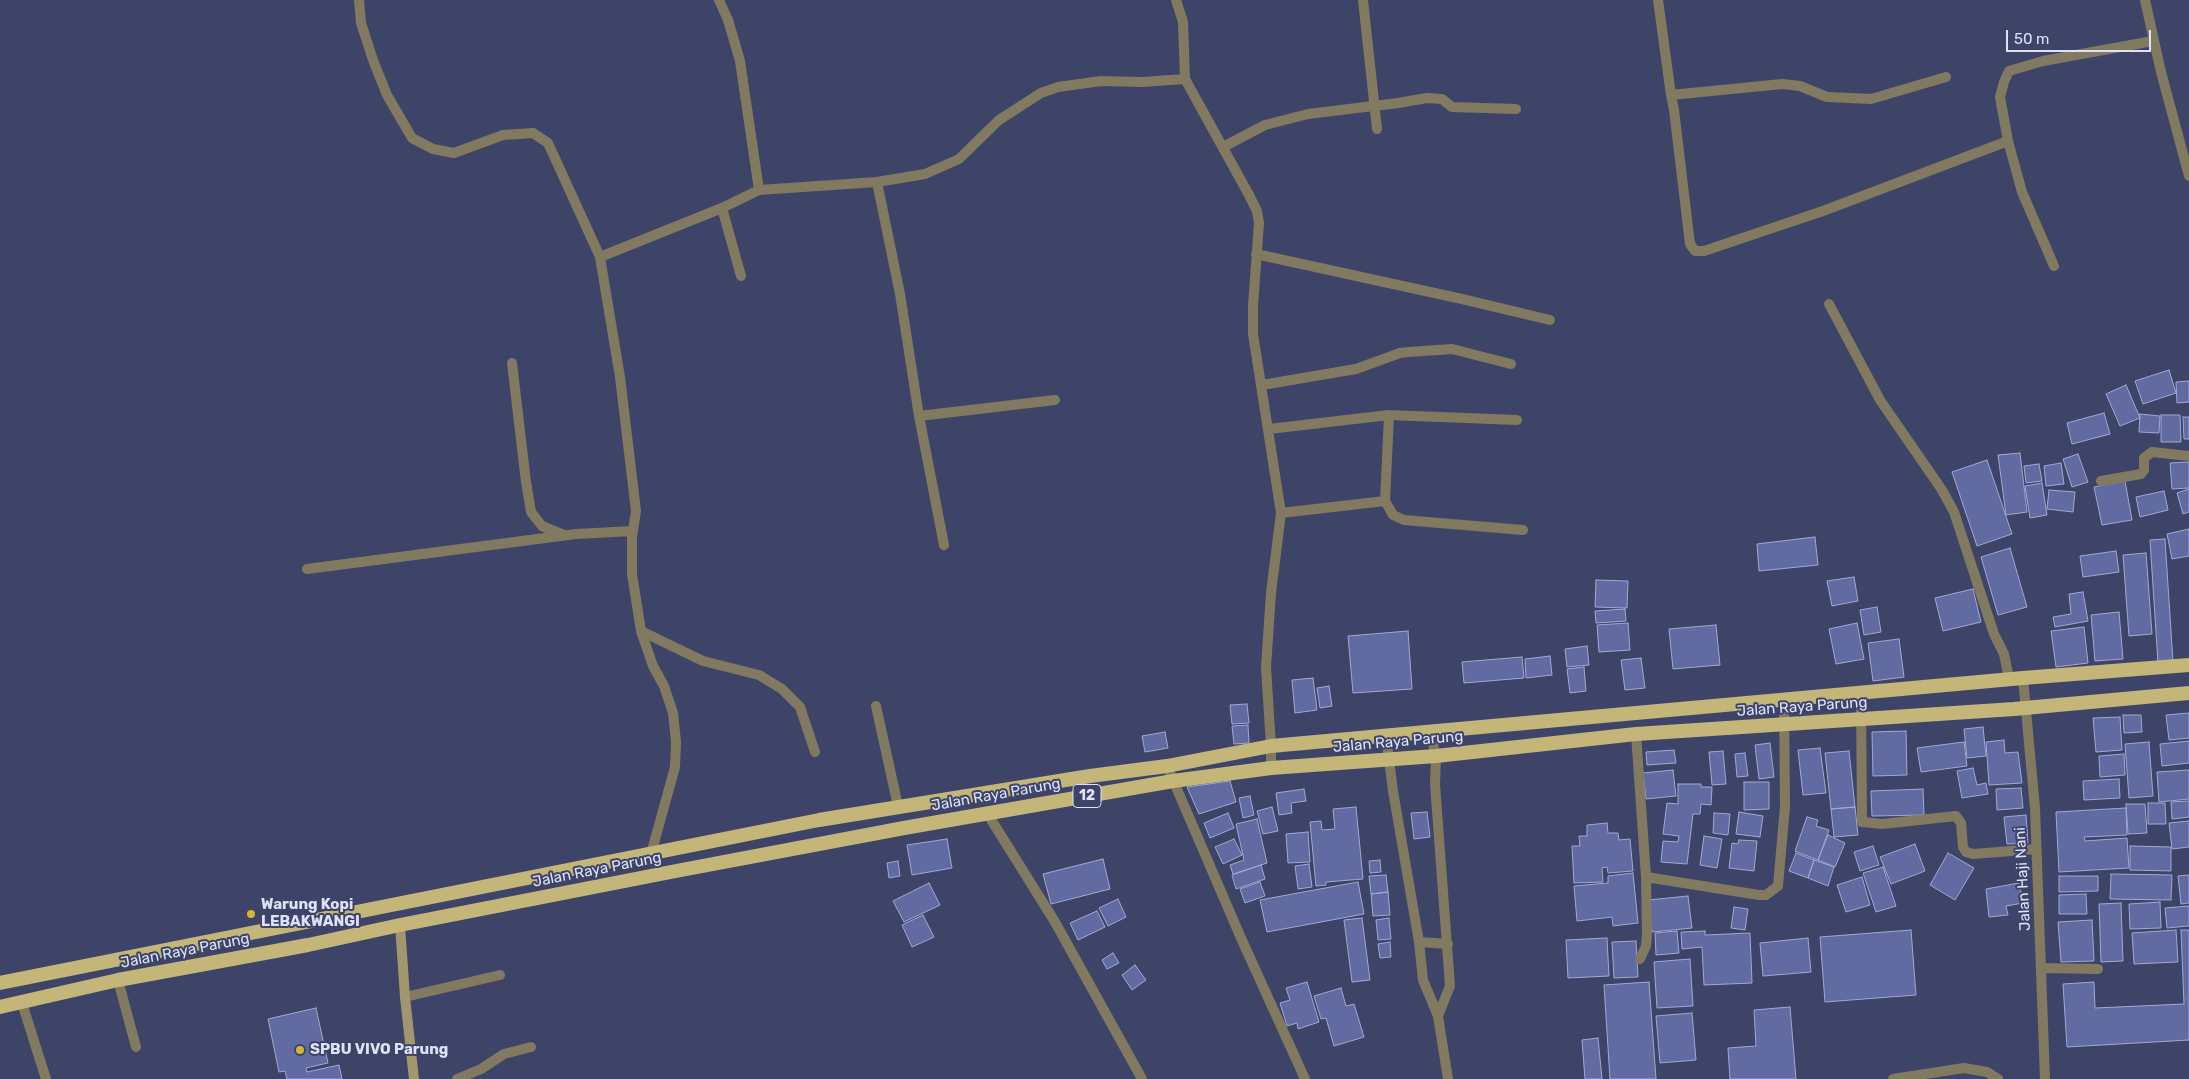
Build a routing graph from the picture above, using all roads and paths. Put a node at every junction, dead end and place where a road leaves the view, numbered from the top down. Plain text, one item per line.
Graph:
1 (359, 0) edge
2 (719, 0) edge
3 (1179, 0) edge
4 (1363, 0) edge
5 (1658, 0) edge
6 (2145, 0) edge
7 (2153, 41) junction
8 (1946, 77) dead end
9 (1185, 79) junction
10 (1670, 95) junction
11 (1374, 105) junction
12 (1516, 109) dead end
13 (1378, 129) dead end
14 (2008, 141) junction
15 (1223, 147) junction
16 (2189, 176) edge
17 (877, 182) junction
18 (759, 190) junction
19 (722, 208) junction
20 (1256, 254) junction
21 (600, 257) junction
22 (2054, 266) dead end
23 (740, 276) dead end
24 (1829, 304) dead end
25 (1550, 320) dead end
26 (512, 363) dead end
27 (1511, 364) dead end
28 (1262, 385) junction
29 (1055, 400) dead end
30 (1389, 415) junction
31 (918, 416) junction
32 (1517, 420) dead end
33 (1269, 429) junction
34 (2189, 456) edge
35 (2101, 481) dead end
36 (1385, 501) junction
37 (1281, 513) junction
38 (1523, 530) dead end
39 (633, 531) junction
40 (565, 535) junction
41 (944, 545) dead end
42 (307, 569) dead end
43 (641, 631) junction
44 (2189, 665) edge
45 (2016, 678) junction
46 (1861, 693) junction
47 (2189, 693) edge
48 (1784, 699) junction
49 (876, 706) dead end
50 (2026, 708) junction
51 (1862, 719) junction
52 (1784, 724) junction
53 (1430, 732) junction
54 (1636, 734) junction
55 (1386, 735) junction
56 (1271, 746) junction
57 (815, 752) dead end
58 (1436, 756) junction
59 (1389, 760) junction
60 (1167, 766) junction
61 (1271, 768) junction
62 (1173, 781) junction
63 (898, 806) junction
64 (987, 813) junction
65 (819, 820) junction
66 (825, 843) junction
67 (2036, 848) junction
68 (652, 854) junction
69 (1646, 877) junction
70 (400, 925) junction
71 (1419, 942) junction
72 (1448, 944) junction
73 (1640, 959) dead end
74 (2042, 968) junction
75 (2098, 969) dead end
76 (500, 975) dead end
77 (118, 980) junction
78 (0, 983) edge
79 (405, 997) junction
80 (22, 1003) junction
81 (0, 1007) edge
82 (1438, 1016) junction
83 (136, 1047) dead end
84 (531, 1047) dead end
85 (46, 1079) edge
86 (414, 1079) edge
87 (457, 1079) edge
88 (1142, 1079) edge
89 (1305, 1079) edge
90 (1448, 1079) edge
91 (1893, 1079) edge
92 (1998, 1079) edge
93 (2045, 1079) edge

1 - 21 street
2 - 18 street
3 - 9 street
4 - 11 street
5 - 10 street
6 - 7 street
7 - 14 street
7 - 16 street
8 - 10 street
9 - 15 street
9 - 17 street
10 - 14 street
11 - 12 street
11 - 13 street
11 - 15 street
14 - 22 street
15 - 20 street
17 - 18 street
17 - 31 street
18 - 19 street
19 - 21 street
19 - 23 street
20 - 25 street
20 - 28 street
21 - 39 street
24 - 45 street, Jalan Haji Nani
26 - 40 street
27 - 28 street
28 - 33 street
29 - 31 street
30 - 32 street
30 - 33 street
30 - 36 street
31 - 41 street
33 - 37 street
34 - 35 street
36 - 37 street
36 - 38 street
37 - 56 street
39 - 40 street
39 - 43 street
40 - 42 street
43 - 57 street
43 - 68 street
44 - 45 highway, Jalan Raya Parung / 12
45 - 46 highway, Jalan Raya Parung / 12
45 - 50 street, Jalan Haji Nani
46 - 48 highway, Jalan Raya Parung / 12
46 - 51 street
47 - 50 highway, Jalan Raya Parung / 12
48 - 52 street
48 - 53 highway, Jalan Raya Parung / 12
49 - 63 street
50 - 51 highway, Jalan Raya Parung / 12
50 - 67 street, Jalan Haji Nani
51 - 52 highway, Jalan Raya Parung / 12
51 - 67 street
52 - 54 highway, Jalan Raya Parung / 12
52 - 69 street
53 - 55 highway, Jalan Raya Parung / 12
53 - 58 street
54 - 58 highway, Jalan Raya Parung / 12
54 - 69 street
55 - 56 highway, Jalan Raya Parung / 12
55 - 59 street
56 - 60 highway, Jalan Raya Parung / 12
56 - 61 street
58 - 59 highway, Jalan Raya Parung / 12
58 - 72 street
59 - 61 highway, Jalan Raya Parung / 12
59 - 71 street
60 - 62 street
60 - 63 highway, Jalan Raya Parung / 12
61 - 62 highway, Jalan Raya Parung / 12
62 - 64 highway, Jalan Raya Parung / 12
62 - 89 street
63 - 65 highway, Jalan Raya Parung / 12
64 - 66 highway, Jalan Raya Parung / 12
64 - 88 street
65 - 66 highway
65 - 68 highway, Jalan Raya Parung / 12
66 - 70 highway, Jalan Raya Parung / 12
67 - 74 street, Jalan Haji Nani
68 - 78 highway, Jalan Raya Parung / 12
69 - 73 street
70 - 77 highway, Jalan Raya Parung / 12
70 - 79 main road
71 - 72 street
71 - 82 street
72 - 82 street
74 - 75 street
74 - 93 street, Jalan Haji Nani
76 - 79 street
77 - 80 highway, Jalan Raya Parung / 12
77 - 83 street
79 - 86 main road
80 - 81 highway, Jalan Raya Parung / 12
80 - 85 street
82 - 90 street
84 - 87 street
91 - 92 street

